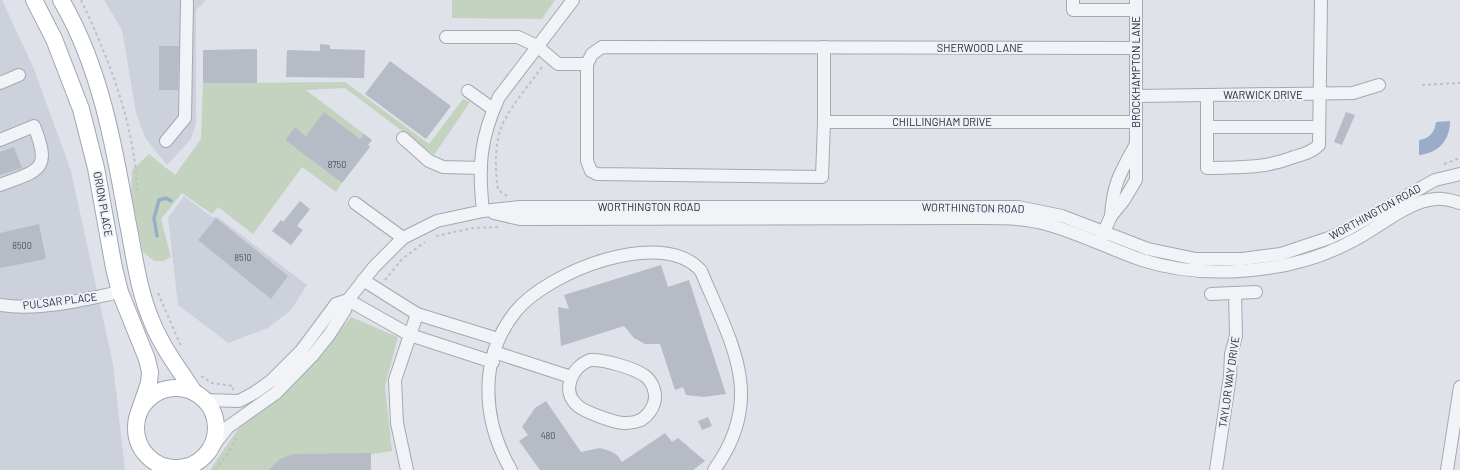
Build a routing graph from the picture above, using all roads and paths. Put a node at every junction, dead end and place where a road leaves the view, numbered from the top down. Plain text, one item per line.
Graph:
1 (34, 0) edge
2 (61, 0) edge
3 (81, 0) edge
4 (573, 0) edge
5 (1073, 0) edge
6 (1321, 0) edge
7 (186, 2) dead end
8 (1135, 5) edge
9 (446, 37) dead end
10 (537, 46) junction
11 (824, 47) junction
12 (1136, 48) junction
13 (587, 64) junction
14 (19, 74) dead end
15 (0, 83) edge
16 (1460, 83) edge
17 (1379, 85) dead end
18 (1422, 85) dead end
19 (468, 91) dead end
20 (1207, 95) junction
21 (1319, 95) junction
22 (1136, 96) junction
23 (494, 109) junction
24 (824, 122) junction
25 (1136, 122) junction
26 (1207, 127) junction
27 (1319, 127) junction
28 (402, 138) dead end
29 (0, 140) edge
30 (166, 141) dead end
31 (1136, 145) junction
32 (480, 168) junction
33 (1460, 174) edge
34 (0, 185) edge
35 (137, 192) dead end
36 (355, 203) dead end
37 (1460, 203) edge
38 (483, 211) junction
39 (1111, 216) junction
40 (506, 228) dead end
41 (403, 238) junction
42 (1101, 238) junction
43 (364, 280) junction
44 (383, 282) dead end
45 (157, 291) dead end
46 (120, 292) junction
47 (1256, 292) dead end
48 (1235, 293) junction
49 (1211, 294) dead end
50 (348, 300) junction
51 (0, 305) edge
52 (417, 314) junction
53 (410, 335) junction
54 (498, 339) junction
55 (177, 354) junction
56 (493, 357) junction
57 (198, 373) dead end
58 (571, 377) junction
59 (1460, 387) edge
60 (233, 392) dead end
61 (199, 396) junction
62 (139, 412) junction
63 (140, 447) junction
64 (211, 449) junction
65 (190, 468) edge
66 (146, 470) edge
67 (407, 470) edge
68 (511, 470) edge
69 (714, 470) edge
70 (1216, 470) edge
71 (1447, 470) edge

1 - 46 main road, ORION PLACE
2 - 55 main road, ORION PLACE
3 - 35 path
4 - 10 street
5 - 8 street
6 - 21 street, WARWICK DRIVE
7 - 30 street
8 - 12 street, BROCKHAMPTON LANE
9 - 10 street
10 - 13 street
10 - 23 street
11 - 12 street, SHERWOOD LANE
11 - 13 street, SHERWOOD LANE
11 - 24 street
12 - 22 street, BROCKHAMPTON LANE
13 - 24 street
14 - 15 street
16 - 18 path
17 - 21 street, WARWICK DRIVE
19 - 23 street
20 - 21 street, WARWICK DRIVE
20 - 22 street, WARWICK DRIVE
20 - 26 street, WARWICK DRIVE
21 - 27 street, WARWICK DRIVE
22 - 25 street, BROCKHAMPTON LANE
23 - 32 street
24 - 25 street, CHILLINGHAM DRIVE
25 - 31 street, BROCKHAMPTON LANE
26 - 27 street
26 - 27 street, WARWICK DRIVE
28 - 32 street
29 - 34 street
31 - 39 street, BROCKHAMPTON LANE
31 - 39 street, BROCKHAMPTON LANE
32 - 38 street
33 - 42 street, WORTHINGTON ROAD
36 - 41 street
37 - 42 street, WORTHINGTON ROAD
38 - 41 street, WORTHINGTON ROAD
38 - 42 street, WORTHINGTON ROAD
39 - 42 street, BROCKHAMPTON LANE
40 - 44 path
41 - 43 street, WORTHINGTON ROAD
43 - 50 street, WORTHINGTON ROAD
43 - 52 street
45 - 55 path
46 - 51 street, PULSAR PLACE
46 - 55 main road
46 - 62 main road, ORION PLACE
47 - 48 street
48 - 49 street
48 - 70 street, TAYLOR WAY DRIVE
50 - 53 street
50 - 61 street, WORTHINGTON ROAD
50 - 64 street, WORTHINGTON ROAD
52 - 53 street
52 - 54 street
53 - 56 street
53 - 67 street
54 - 56 street
54 - 69 street
55 - 61 main road, ORION PLACE
56 - 58 street
56 - 68 street
57 - 60 path
58 - 58 street
59 - 71 street
61 - 62 main road
61 - 64 main road
62 - 63 main road
63 - 65 main road
63 - 66 main road
64 - 65 main road

